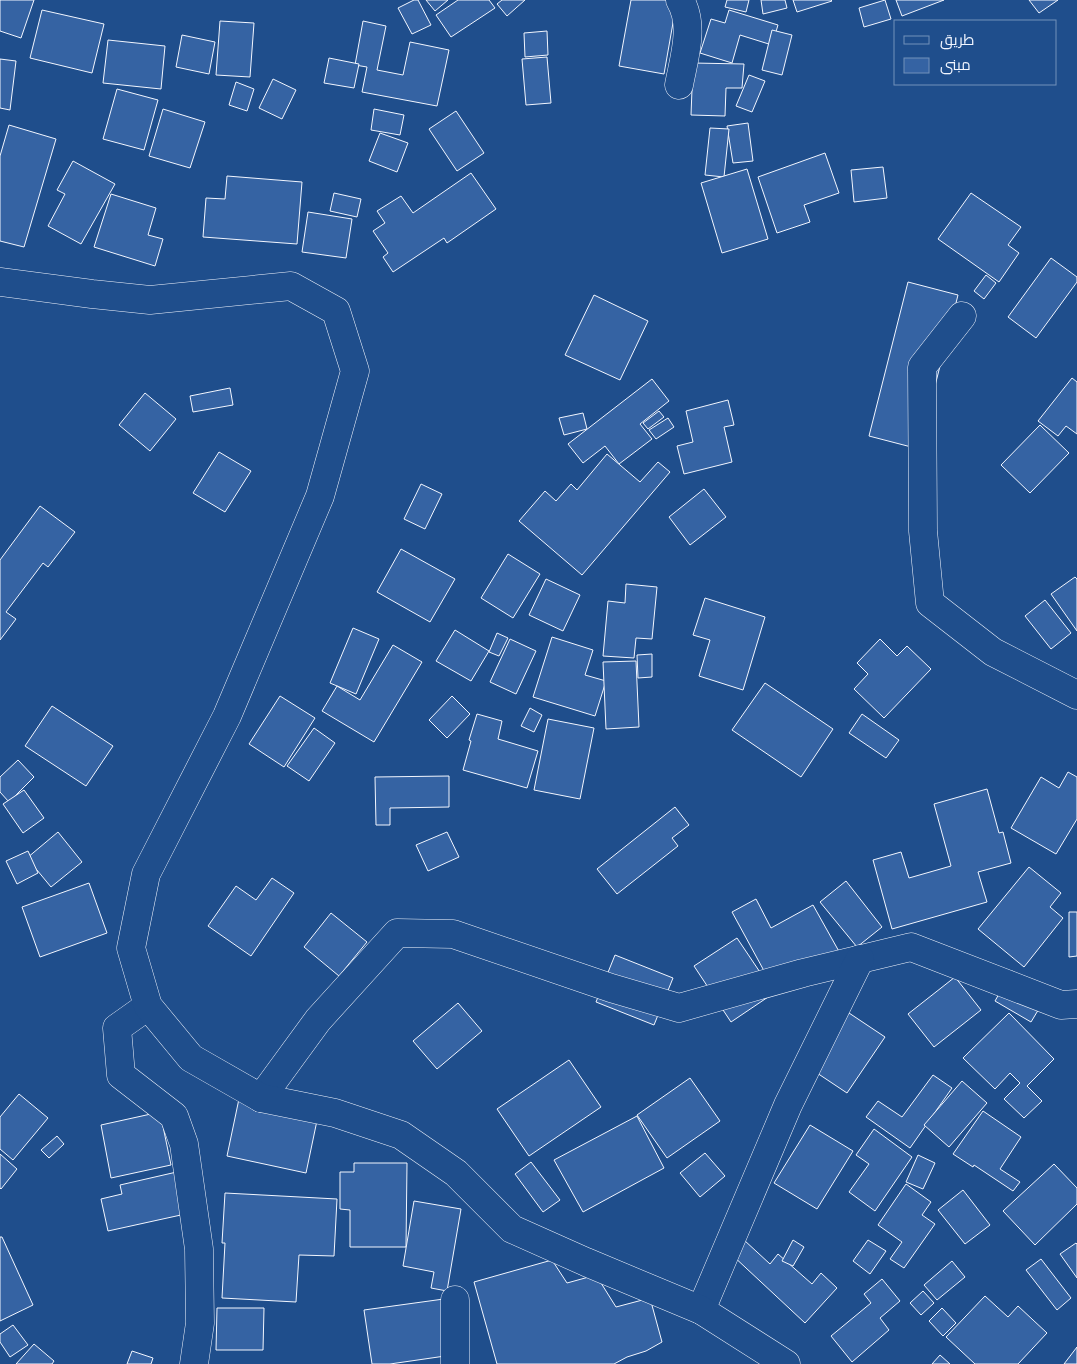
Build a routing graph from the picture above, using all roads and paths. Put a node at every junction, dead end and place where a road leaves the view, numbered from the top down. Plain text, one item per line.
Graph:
1 (680, 0) edge
2 (679, 85) dead end
3 (0, 282) edge
4 (962, 316) dead end
5 (1077, 694) edge
6 (860, 959) junction
7 (1077, 1004) edge
8 (148, 1006) junction
9 (261, 1098) junction
10 (455, 1300) dead end
11 (701, 1310) junction
12 (194, 1364) edge
13 (455, 1364) edge
14 (786, 1364) edge

1 - 2 street
3 - 8 street
4 - 5 street
6 - 7 street
6 - 9 street
6 - 11 street
8 - 9 street
8 - 12 street
9 - 11 street
10 - 13 street
11 - 14 street

